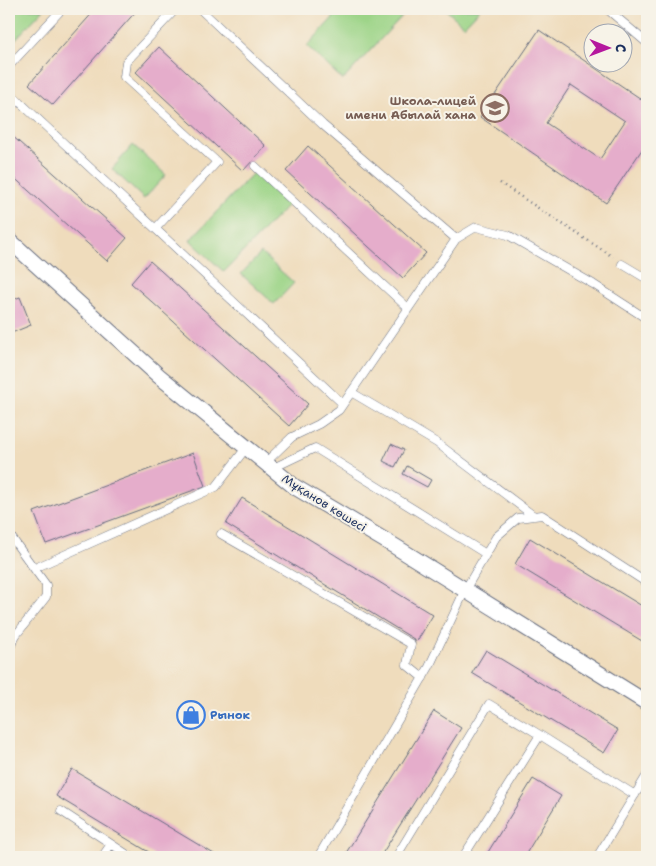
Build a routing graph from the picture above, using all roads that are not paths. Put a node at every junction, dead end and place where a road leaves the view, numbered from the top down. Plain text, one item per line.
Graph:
1 (62, 9) edge
2 (176, 9) edge
3 (200, 9) edge
4 (607, 9) edge
5 (647, 43) edge
6 (9, 66) edge
7 (12, 95) edge
8 (9, 105) edge
9 (254, 166) dead end
10 (156, 228) junction
11 (456, 239) junction
12 (9, 240) edge
13 (622, 264) road end
14 (647, 279) edge
15 (408, 308) junction
16 (647, 319) edge
17 (351, 392) junction
18 (343, 404) junction
19 (246, 448) junction
20 (268, 466) junction
21 (534, 516) junction
22 (9, 534) edge
23 (221, 534) dead end
24 (486, 554) junction
25 (35, 568) junction
26 (647, 583) edge
27 (466, 590) junction
28 (9, 649) edge
29 (423, 678) junction
30 (647, 703) edge
31 (540, 735) junction
32 (647, 775) edge
33 (635, 795) junction
34 (61, 812) dead end
35 (111, 844) junction
36 (102, 857) edge
37 (131, 857) edge
38 (318, 857) edge
39 (396, 857) edge
40 (463, 857) edge
41 (597, 857) edge

1 - 6 lane
2 - 10 lane
3 - 11 lane
4 - 5 lane
7 - 8 lane
7 - 10 lane
9 - 15 lane
10 - 18 lane
11 - 15 lane
11 - 16 lane
12 - 19 street, Мұқанов көшесі
13 - 14 lane
15 - 17 lane
17 - 18 lane
17 - 21 lane
18 - 20 lane
19 - 20 street, Мұқанов көшесі
19 - 25 lane
20 - 24 lane
20 - 27 street, Мұқанов көшесі
21 - 24 lane
21 - 26 lane
22 - 25 lane
23 - 29 lane
24 - 27 lane
25 - 28 lane
27 - 29 lane
27 - 30 street, Мұқанов көшесі
29 - 38 lane
31 - 33 lane
31 - 39 lane
31 - 40 lane
32 - 33 lane
33 - 41 lane
34 - 35 lane
35 - 36 lane
35 - 37 lane

